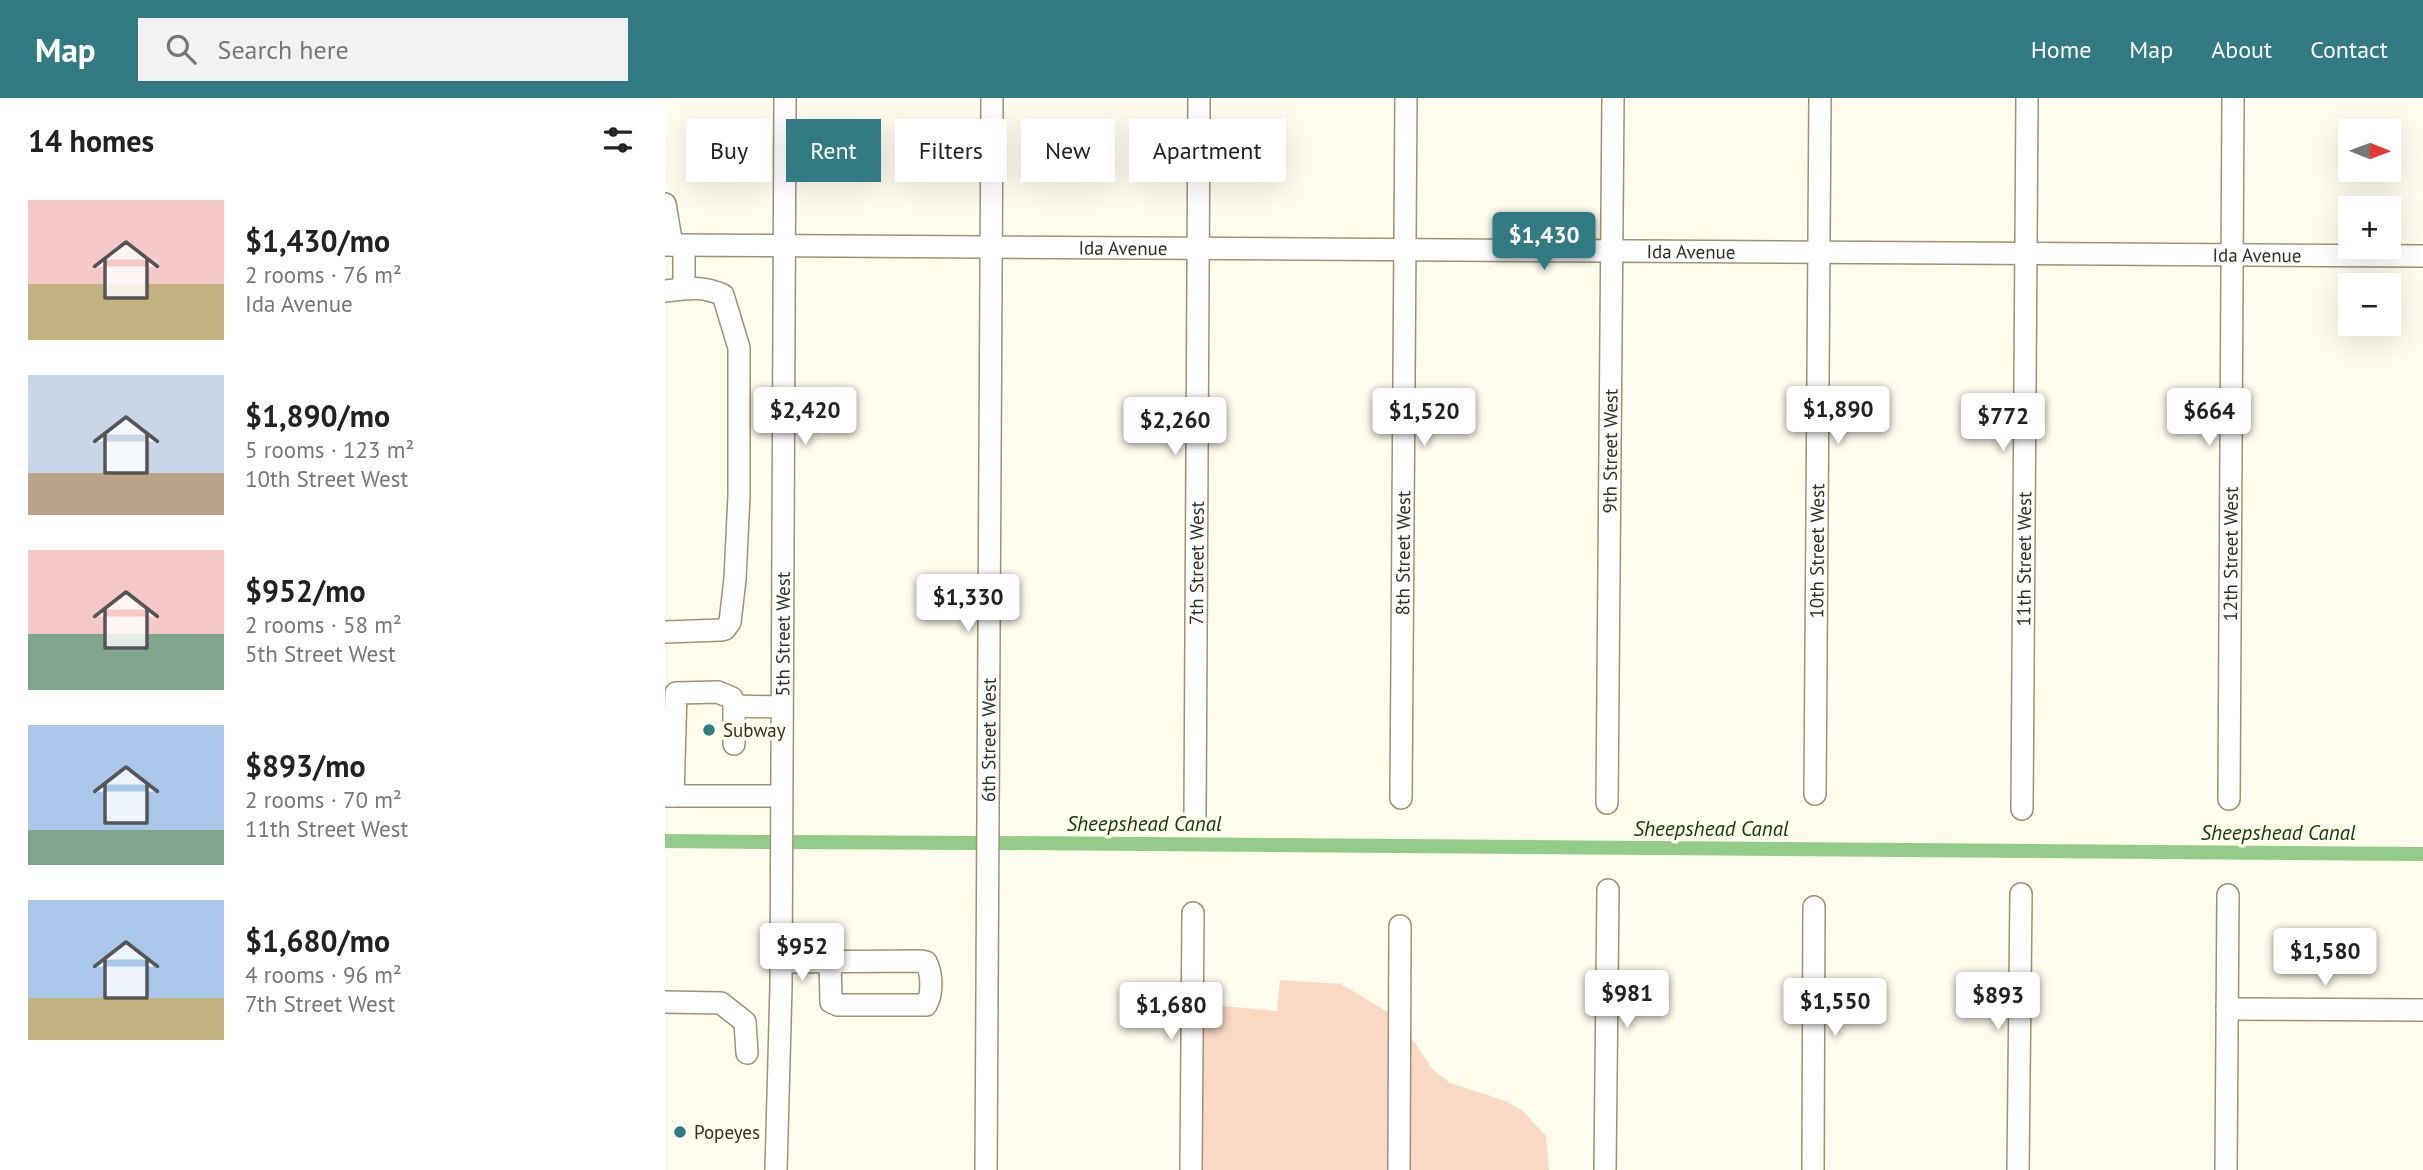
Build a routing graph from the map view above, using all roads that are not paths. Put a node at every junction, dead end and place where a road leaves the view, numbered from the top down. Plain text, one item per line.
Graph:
1 (785, 98) edge
2 (992, 98) edge
3 (1199, 98) edge
4 (1406, 98) edge
5 (1613, 98) edge
6 (1820, 98) edge
7 (2027, 98) edge
8 (2233, 98) edge
9 (665, 204) edge
10 (674, 245) edge
11 (785, 245) junction
12 (992, 246) junction
13 (1199, 248) junction
14 (1404, 249) junction
15 (1611, 251) junction
16 (1819, 253) junction
17 (2025, 254) junction
18 (2232, 255) junction
19 (2423, 256) edge
20 (674, 289) edge
21 (665, 632) edge
22 (734, 706) junction
23 (781, 707) junction
24 (734, 744) dead end
25 (670, 752) edge
26 (1815, 794) dead end
27 (669, 796) edge
28 (781, 796) junction
29 (1401, 798) dead end
30 (2229, 799) dead end
31 (1607, 803) dead end
32 (2022, 809) dead end
33 (1195, 817) dead end
34 (1608, 890) dead end
35 (2021, 894) dead end
36 (2228, 895) dead end
37 (1814, 907) dead end
38 (1193, 913) dead end
39 (1400, 926) dead end
40 (781, 962) junction
41 (830, 962) junction
42 (665, 1002) edge
43 (2227, 1009) junction
44 (2423, 1010) edge
45 (747, 1053) dead end
46 (776, 1170) edge
47 (986, 1170) edge
48 (1191, 1170) edge
49 (1399, 1170) edge
50 (1605, 1170) edge
51 (1813, 1170) edge
52 (2018, 1170) edge
53 (2226, 1170) edge

1 - 11 street, 5th Street West
2 - 12 street, 6th Street West
3 - 13 street, 7th Street West
4 - 14 street, 8th Street West
5 - 15 street, 9th Street West
6 - 16 street, 10th Street West
7 - 17 street, 11th Street West
8 - 18 street, 12th Street West
9 - 10 street
10 - 11 street, Ida Avenue
10 - 20 street
11 - 12 street, Ida Avenue
11 - 23 street, 5th Street West
12 - 13 street, Ida Avenue
12 - 47 street, 6th Street West
13 - 14 street, Ida Avenue
13 - 33 street, 7th Street West
14 - 15 street, Ida Avenue
14 - 29 street, 8th Street West
15 - 16 street, Ida Avenue
15 - 31 street, 9th Street West
16 - 17 street, Ida Avenue
16 - 26 street, 10th Street West
17 - 18 street, Ida Avenue
17 - 32 street, 11th Street West
18 - 19 street, Ida Avenue
18 - 30 street, 12th Street West
20 - 21 street
22 - 23 street
22 - 24 street
22 - 25 street
23 - 28 street, 5th Street West
25 - 27 street
27 - 28 street
28 - 40 street, 5th Street West
34 - 50 street
35 - 52 street
36 - 43 street
37 - 51 street
38 - 48 street
39 - 49 street
40 - 41 street
40 - 46 street, 5th Street West
41 - 41 street
42 - 45 street
43 - 44 street
43 - 53 street

